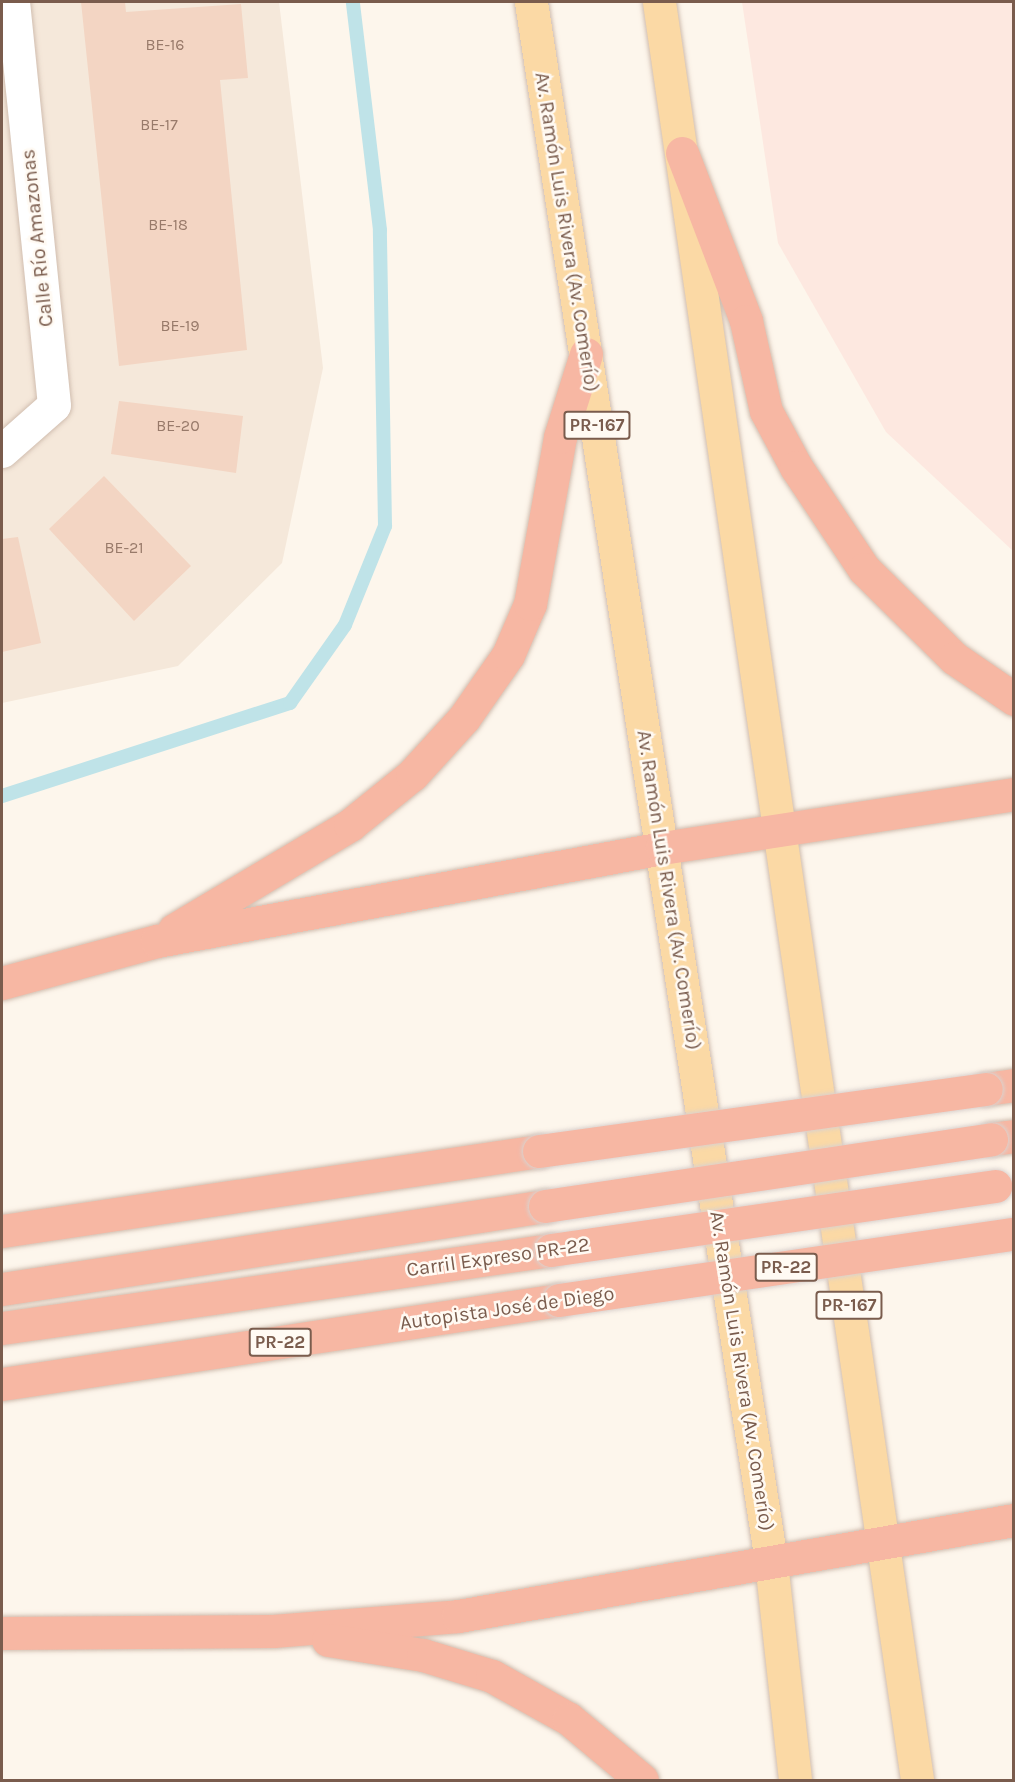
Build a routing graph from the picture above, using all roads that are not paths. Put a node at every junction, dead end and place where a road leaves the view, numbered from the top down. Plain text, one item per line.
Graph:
1 (13, 2) edge
2 (531, 2) edge
3 (658, 2) edge
4 (682, 153) junction
5 (586, 354) junction
6 (2, 451) edge
7 (1014, 699) edge
8 (1014, 794) edge
9 (783, 828) junction
10 (662, 848) junction
11 (157, 941) junction
12 (2, 983) edge
13 (1000, 1087) edge
14 (1003, 1137) edge
15 (1004, 1185) edge
16 (2, 1231) edge
17 (1013, 1234) edge
18 (2, 1288) edge
19 (2, 1328) edge
20 (2, 1384) edge
21 (1014, 1520) edge
22 (882, 1541) junction
23 (771, 1563) junction
24 (273, 1631) junction
25 (2, 1633) edge
26 (642, 1780) edge
27 (795, 1780) edge
28 (917, 1780) edge

1 - 6 street, Calle Río Amazonas
2 - 5 main road, Av. Ramón Luis Rivera (Av. Comerío) / PR-167
3 - 4 main road, PR-167
4 - 7 highway
4 - 9 main road, PR-167
5 - 10 main road, Av. Ramón Luis Rivera (Av. Comerío) / PR-167
5 - 11 highway
8 - 9 highway
9 - 10 highway
9 - 22 main road, PR-167
10 - 11 highway
10 - 23 main road, Av. Ramón Luis Rivera (Av. Comerío) / PR-167
11 - 12 highway
13 - 16 highway, bridge
14 - 18 highway, bridge
15 - 19 highway, Carril Expreso PR-22, bridge
17 - 20 highway, Autopista José de Diego / PR-22, bridge
21 - 22 highway
22 - 23 highway
22 - 28 main road, PR-167
23 - 24 highway
23 - 27 main road, Av. Ramón Luis Rivera (Av. Comerío) / PR-167
24 - 25 highway
24 - 26 highway

